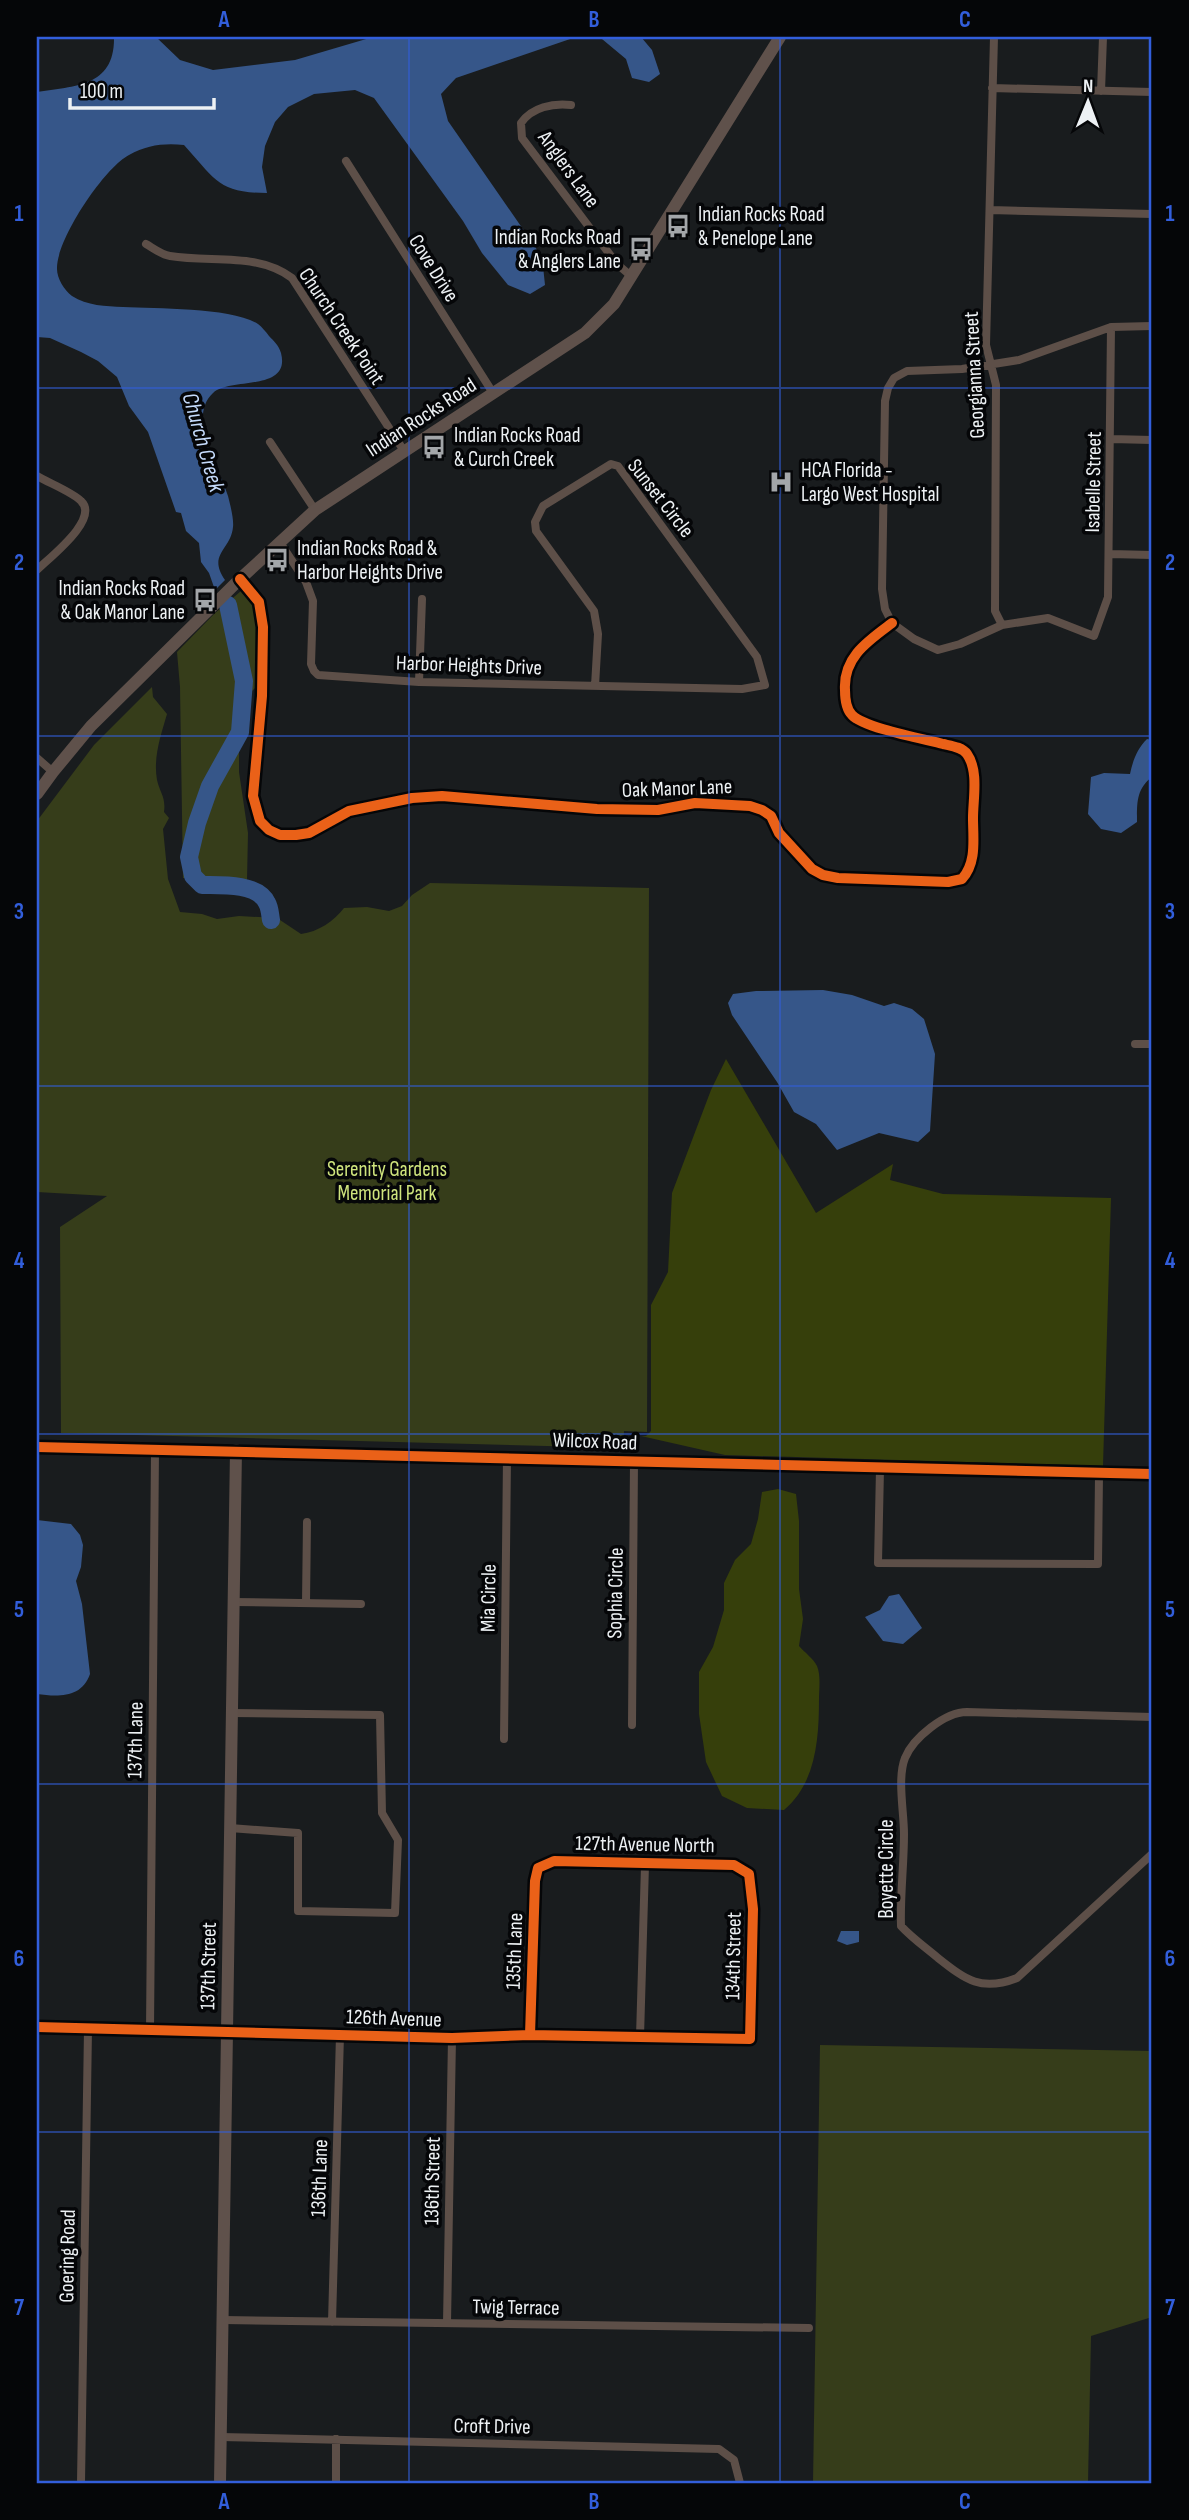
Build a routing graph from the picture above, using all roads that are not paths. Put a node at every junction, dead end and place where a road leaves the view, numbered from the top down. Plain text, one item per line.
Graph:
1 (780, 37) edge
2 (994, 37) edge
3 (1103, 37) edge
4 (992, 89) junction
5 (1101, 92) junction
6 (1152, 92) edge
7 (571, 105) dead end
8 (346, 161) dead end
9 (990, 210) junction
10 (1152, 214) edge
11 (145, 244) dead end
12 (631, 276) junction
13 (1152, 326) edge
14 (1111, 327) junction
15 (990, 365) junction
16 (493, 393) junction
17 (1111, 439) junction
18 (1152, 440) edge
19 (270, 442) dead end
20 (404, 451) junction
21 (37, 476) edge
22 (314, 510) junction
23 (279, 541) junction
24 (1110, 554) junction
25 (1152, 555) edge
26 (37, 570) edge
27 (240, 579) junction
28 (422, 599) dead end
29 (891, 624) junction
30 (1002, 625) junction
31 (419, 682) junction
32 (765, 685) joint
33 (595, 686) junction
34 (37, 758) edge
35 (52, 772) junction
36 (37, 794) edge
37 (1135, 1044) dead end
38 (1152, 1044) edge
39 (37, 1447) edge
40 (155, 1450) junction
41 (236, 1450) junction
42 (507, 1457) junction
43 (634, 1461) junction
44 (880, 1469) junction
45 (1152, 1474) edge
46 (1099, 1475) junction
47 (307, 1522) dead end
48 (233, 1602) junction
49 (306, 1603) junction
50 (361, 1604) dead end
51 (231, 1713) junction
52 (1152, 1717) edge
53 (632, 1725) dead end
54 (504, 1739) dead end
55 (230, 1828) junction
56 (1152, 1854) edge
57 (645, 1865) junction
58 (538, 1868) joint
59 (749, 1874) joint
60 (37, 2027) edge
61 (88, 2029) junction
62 (150, 2030) junction
63 (227, 2032) junction
64 (340, 2035) junction
65 (530, 2035) junction
66 (640, 2037) junction
67 (452, 2038) junction
68 (750, 2039) joint
69 (223, 2320) junction
70 (332, 2322) junction
71 (447, 2323) junction
72 (809, 2328) dead end
73 (221, 2437) junction
74 (336, 2440) junction
75 (81, 2483) edge
76 (220, 2483) edge
77 (336, 2483) edge
78 (740, 2483) edge

1 - 12 street, Indian Rocks Road
2 - 4 street, Georgianna Street
3 - 5 street
4 - 5 street
4 - 9 street, Georgianna Street
5 - 6 street
7 - 12 street, Anglers Lane
8 - 16 street, Cove Drive
9 - 10 street
9 - 15 street, Georgianna Street
11 - 20 street, Church Creek Point
12 - 16 street, Indian Rocks Road
13 - 14 street
14 - 15 street
14 - 17 street, Isabelle Street
15 - 29 street
15 - 30 street, Georgianna Street
16 - 20 street, Indian Rocks Road
17 - 18 street
17 - 24 street, Isabelle Street
19 - 22 street
20 - 22 street, Indian Rocks Road
21 - 26 street
22 - 23 street, Indian Rocks Road
23 - 27 street, Indian Rocks Road
23 - 31 street, Harbor Heights Drive
24 - 25 street
24 - 30 street, Isabelle Street
27 - 29 street, Oak Manor Lane
27 - 35 street, Indian Rocks Road
28 - 31 street
29 - 30 street
31 - 33 street, Harbor Heights Drive
32 - 33 street, Harbor Heights Drive
32 - 33 street, Sunset Circle
34 - 35 street
35 - 36 street, Indian Rocks Road
37 - 38 street
39 - 40 street, Wilcox Road
40 - 41 street, Wilcox Road
40 - 62 street, 137th Lane
41 - 42 street, Wilcox Road
41 - 48 street, 137th Street
42 - 43 street, Wilcox Road
42 - 54 street, Mia Circle
43 - 44 street, Wilcox Road
43 - 53 street, Sophia Circle
44 - 46 street, Wilcox Road
44 - 46 street
45 - 46 street, Wilcox Road
47 - 49 street
48 - 49 street
48 - 51 street, 137th Street
49 - 50 street
51 - 55 street, 137th Street
51 - 55 street
52 - 56 street, Boyette Circle
55 - 63 street, 137th Street
57 - 58 street, 127th Avenue North
57 - 59 street, 127th Avenue North
57 - 66 street
58 - 65 street, 135th Lane
59 - 68 street, 134th Street
60 - 61 street, 126th Avenue
61 - 62 street, 126th Avenue
61 - 75 street, Goering Road
62 - 63 street, 126th Avenue
63 - 64 street, 126th Avenue
63 - 69 street, 137th Street
64 - 67 street, 126th Avenue
64 - 70 street, 136th Lane
65 - 66 street, 126th Avenue
65 - 67 street, 126th Avenue
66 - 68 street, 126th Avenue
67 - 71 street, 136th Street
69 - 70 street, Twig Terrace
69 - 73 street, 137th Street
70 - 71 street, Twig Terrace
71 - 72 street, Twig Terrace
73 - 74 street, Croft Drive
73 - 76 street, 137th Street
74 - 77 street
74 - 78 street, Croft Drive

